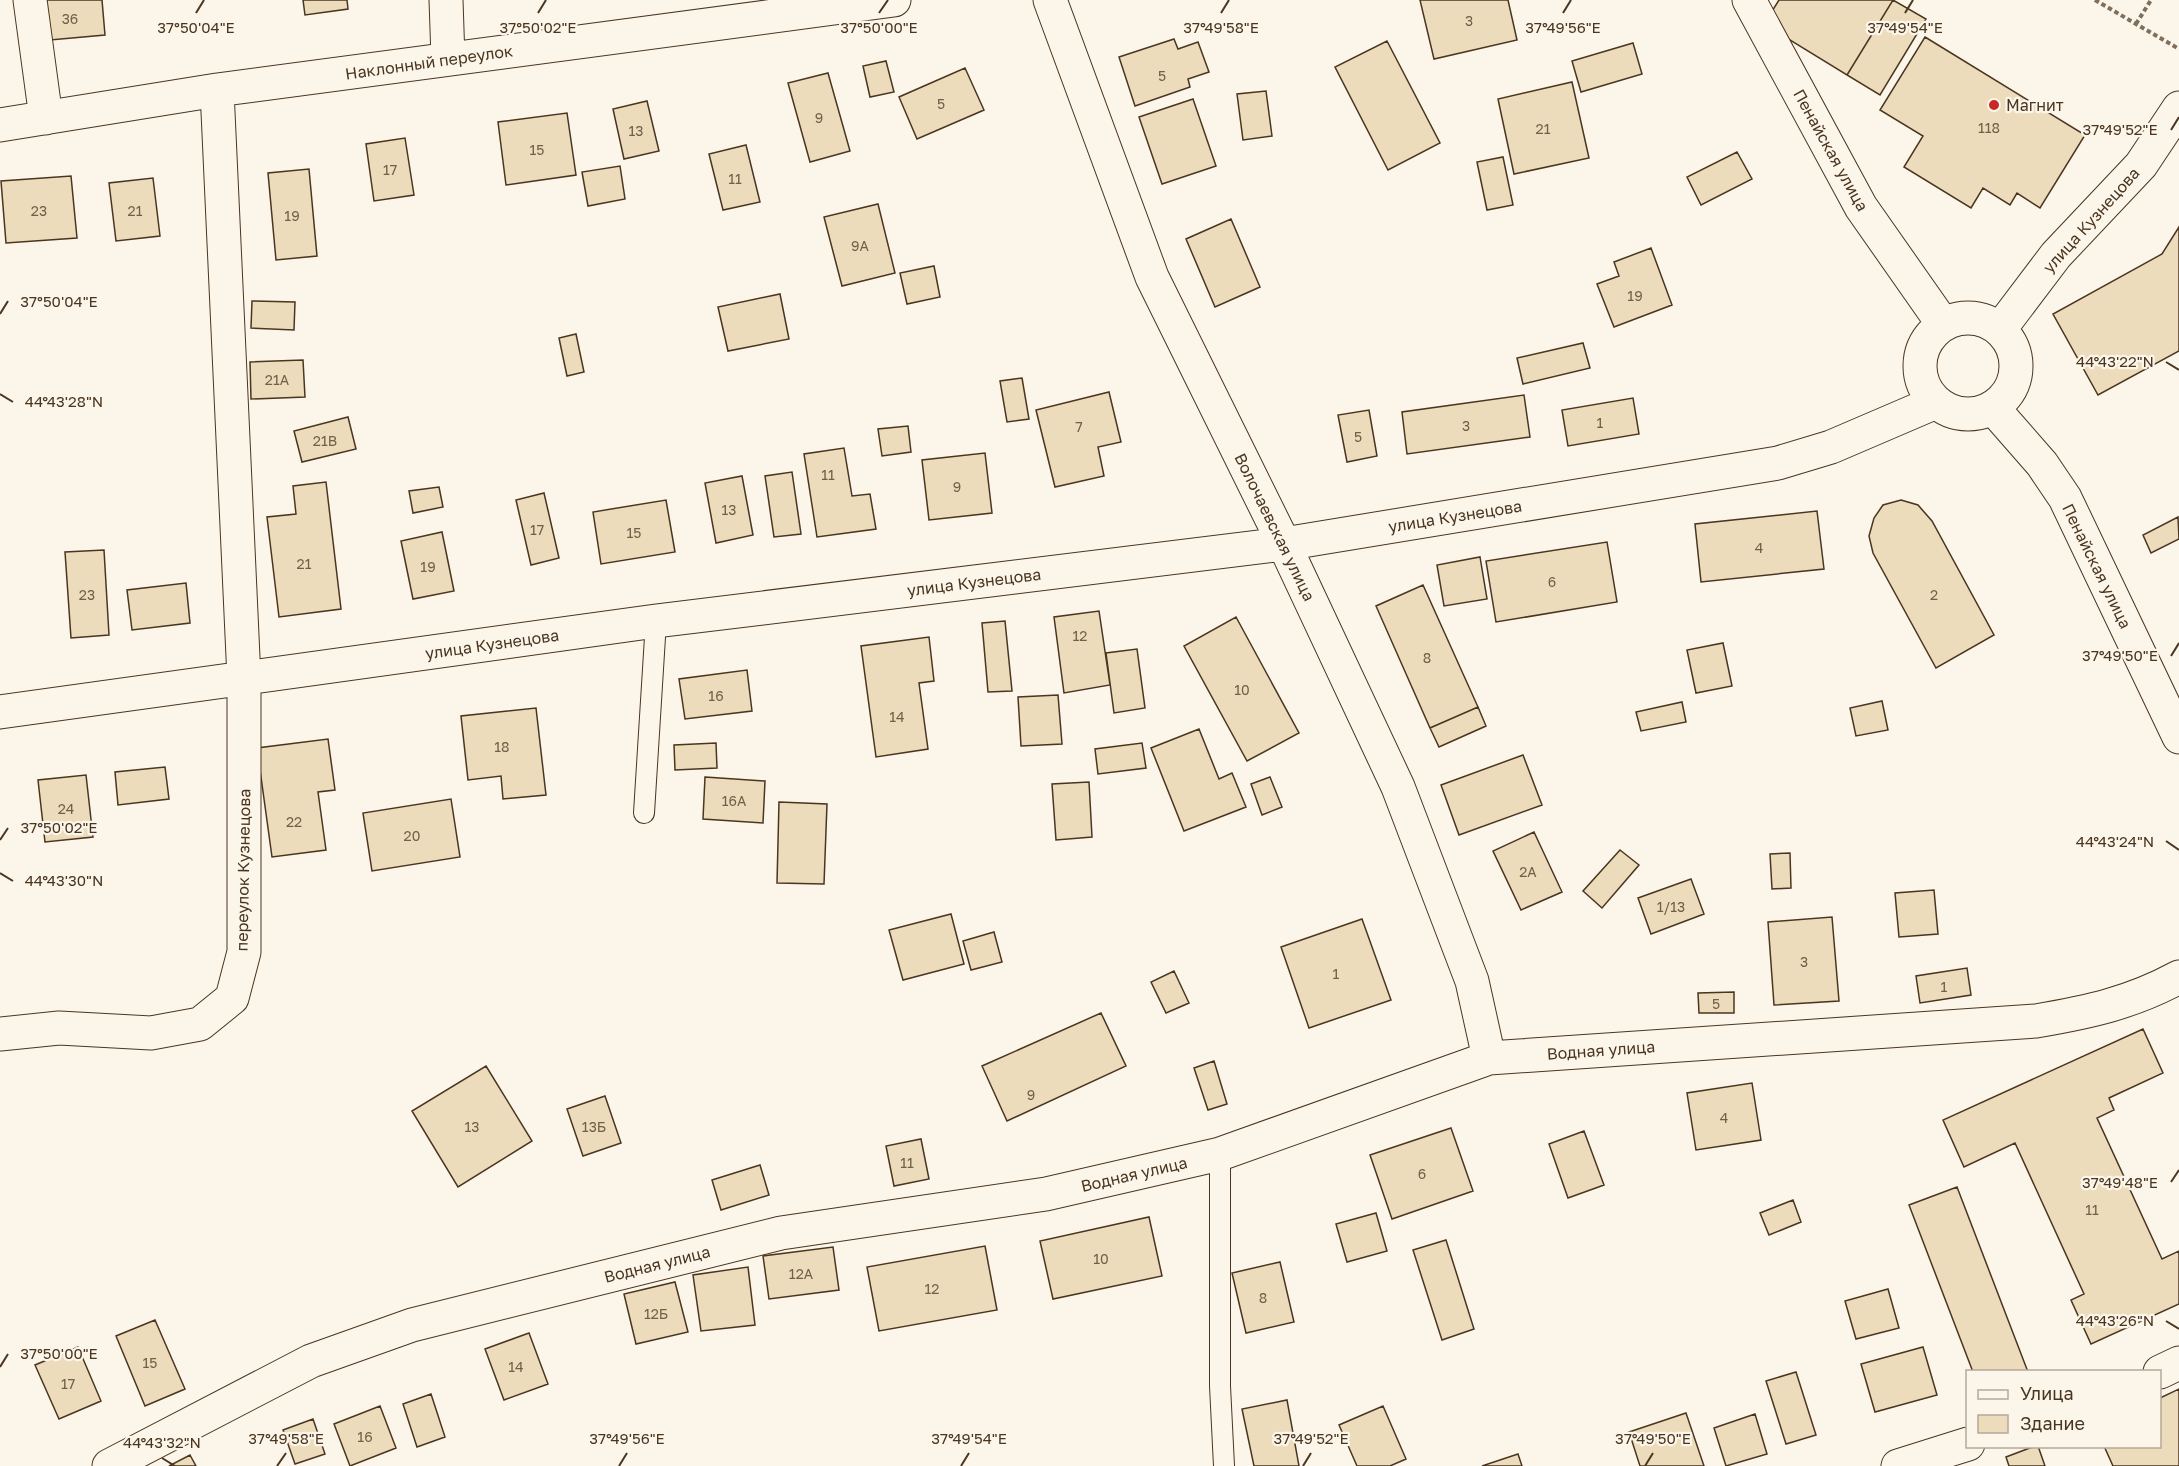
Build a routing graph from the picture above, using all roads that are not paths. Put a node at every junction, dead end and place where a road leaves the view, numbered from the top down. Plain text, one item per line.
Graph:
1 (30, 0) edge
2 (446, 0) edge
3 (894, 0) edge
4 (1050, 0) edge
5 (1749, 0) edge
6 (448, 59) junction
7 (217, 90) junction
8 (2179, 108) edge
9 (46, 118) junction
10 (0, 125) edge
11 (1943, 324) junction
12 (2000, 329) junction
13 (1936, 402) junction
14 (1992, 408) junction
15 (1284, 544) junction
16 (656, 621) junction
17 (244, 679) junction
18 (0, 712) edge
19 (2179, 737) edge
20 (644, 813) dead end
21 (2179, 977) edge
22 (0, 1034) edge
23 (1489, 1058) junction
24 (1220, 1154) junction
25 (2179, 1363) edge
26 (2161, 1372) edge
27 (1966, 1445) edge
28 (110, 1466) edge
29 (1224, 1466) edge
30 (1898, 1466) edge

1 - 9 street
2 - 6 street
3 - 6 street, Наклонный переулок
4 - 15 street, Волочаевская улица
5 - 11 street, Пенайская улица
6 - 7 street, Наклонный переулок
7 - 9 street, Наклонный переулок
7 - 17 street, переулок Кузнецова
8 - 12 street, улица Кузнецова
9 - 10 street, Наклонный переулок
11 - 12 street
11 - 13 street
12 - 14 street
13 - 14 street
13 - 15 street, улица Кузнецова
14 - 19 street, Пенайская улица
15 - 16 street, улица Кузнецова
15 - 23 street, Волочаевская улица
16 - 17 street, улица Кузнецова
16 - 20 lane
17 - 18 street, улица Кузнецова
17 - 22 street, переулок Кузнецова
21 - 23 street, Водная улица
23 - 24 street, Водная улица
24 - 28 street, Водная улица
24 - 29 lane
25 - 26 street
27 - 30 street

